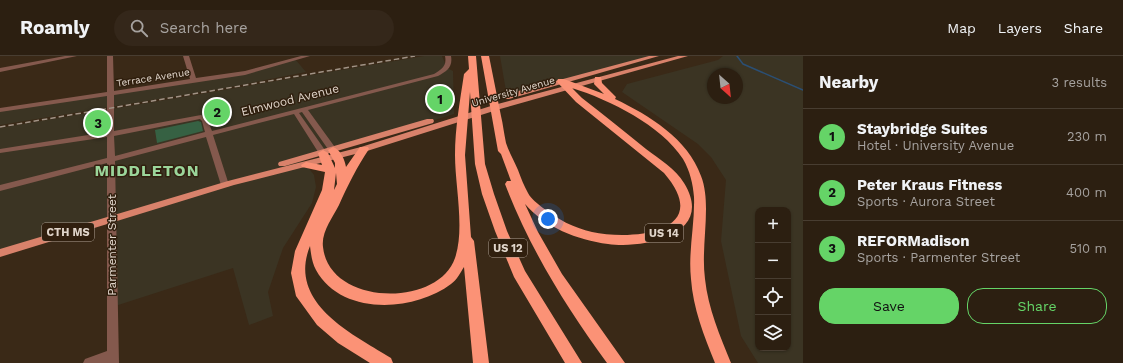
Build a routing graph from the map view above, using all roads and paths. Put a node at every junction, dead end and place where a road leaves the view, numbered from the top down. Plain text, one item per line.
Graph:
1 (74, 56) edge
2 (110, 56) edge
3 (186, 56) edge
4 (307, 56) edge
5 (442, 56) edge
6 (448, 56) edge
7 (472, 56) edge
8 (485, 56) edge
9 (656, 56) edge
10 (685, 56) edge
11 (446, 68) junction
12 (473, 69) junction
13 (0, 70) edge
14 (598, 79) junction
15 (194, 81) junction
16 (568, 85) junction
17 (111, 94) junction
18 (620, 104) junction
19 (0, 110) edge
20 (299, 110) junction
21 (210, 133) junction
22 (111, 134) junction
23 (502, 144) junction
24 (364, 149) junction
25 (0, 151) edge
26 (330, 158) junction
27 (111, 159) junction
28 (306, 165) joint
29 (229, 183) junction
30 (342, 183) junction
31 (0, 188) edge
32 (112, 219) junction
33 (464, 222) junction
34 (0, 253) edge
35 (113, 358) edge
36 (89, 363) edge
37 (385, 363) edge
38 (481, 363) edge
39 (574, 363) edge
40 (617, 363) edge
41 (722, 363) edge

1 - 13 street
2 - 17 street, Parmenter Street
3 - 15 street
4 - 15 street, Terrace Avenue
5 - 11 street
6 - 11 street
7 - 12 highway, US 12
8 - 23 highway, US 12
9 - 16 main road, University Avenue
10 - 14 main road, University Avenue
11 - 20 street, Elmwood Avenue
12 - 33 highway
12 - 39 highway, US 12
14 - 16 main road, University Avenue
14 - 18 highway
15 - 17 street, Terrace Avenue
16 - 18 highway
16 - 23 highway, US 14
16 - 24 main road, University Avenue
16 - 26 main road, University Avenue
17 - 19 street, Terrace Avenue
17 - 22 street, Parmenter Street
18 - 41 highway
20 - 21 street, Elmwood Avenue
20 - 26 street
21 - 22 street
21 - 27 street, Elmwood Avenue
21 - 29 street
22 - 25 street
22 - 27 street, Parmenter Street
23 - 40 highway, US 12
24 - 26 main road, University Avenue / CTH MS
24 - 30 highway
26 - 28 highway
26 - 29 main road, University Avenue / CTH MS
26 - 30 highway
26 - 37 highway
27 - 31 street, Elmwood Avenue
27 - 32 street, Parmenter Street
28 - 29 main road, University Avenue / CTH MS
29 - 32 main road, University Avenue / CTH MS
30 - 33 highway
32 - 34 main road, University Avenue / CTH MS
32 - 35 street, Parmenter Street
33 - 38 highway
35 - 36 street

